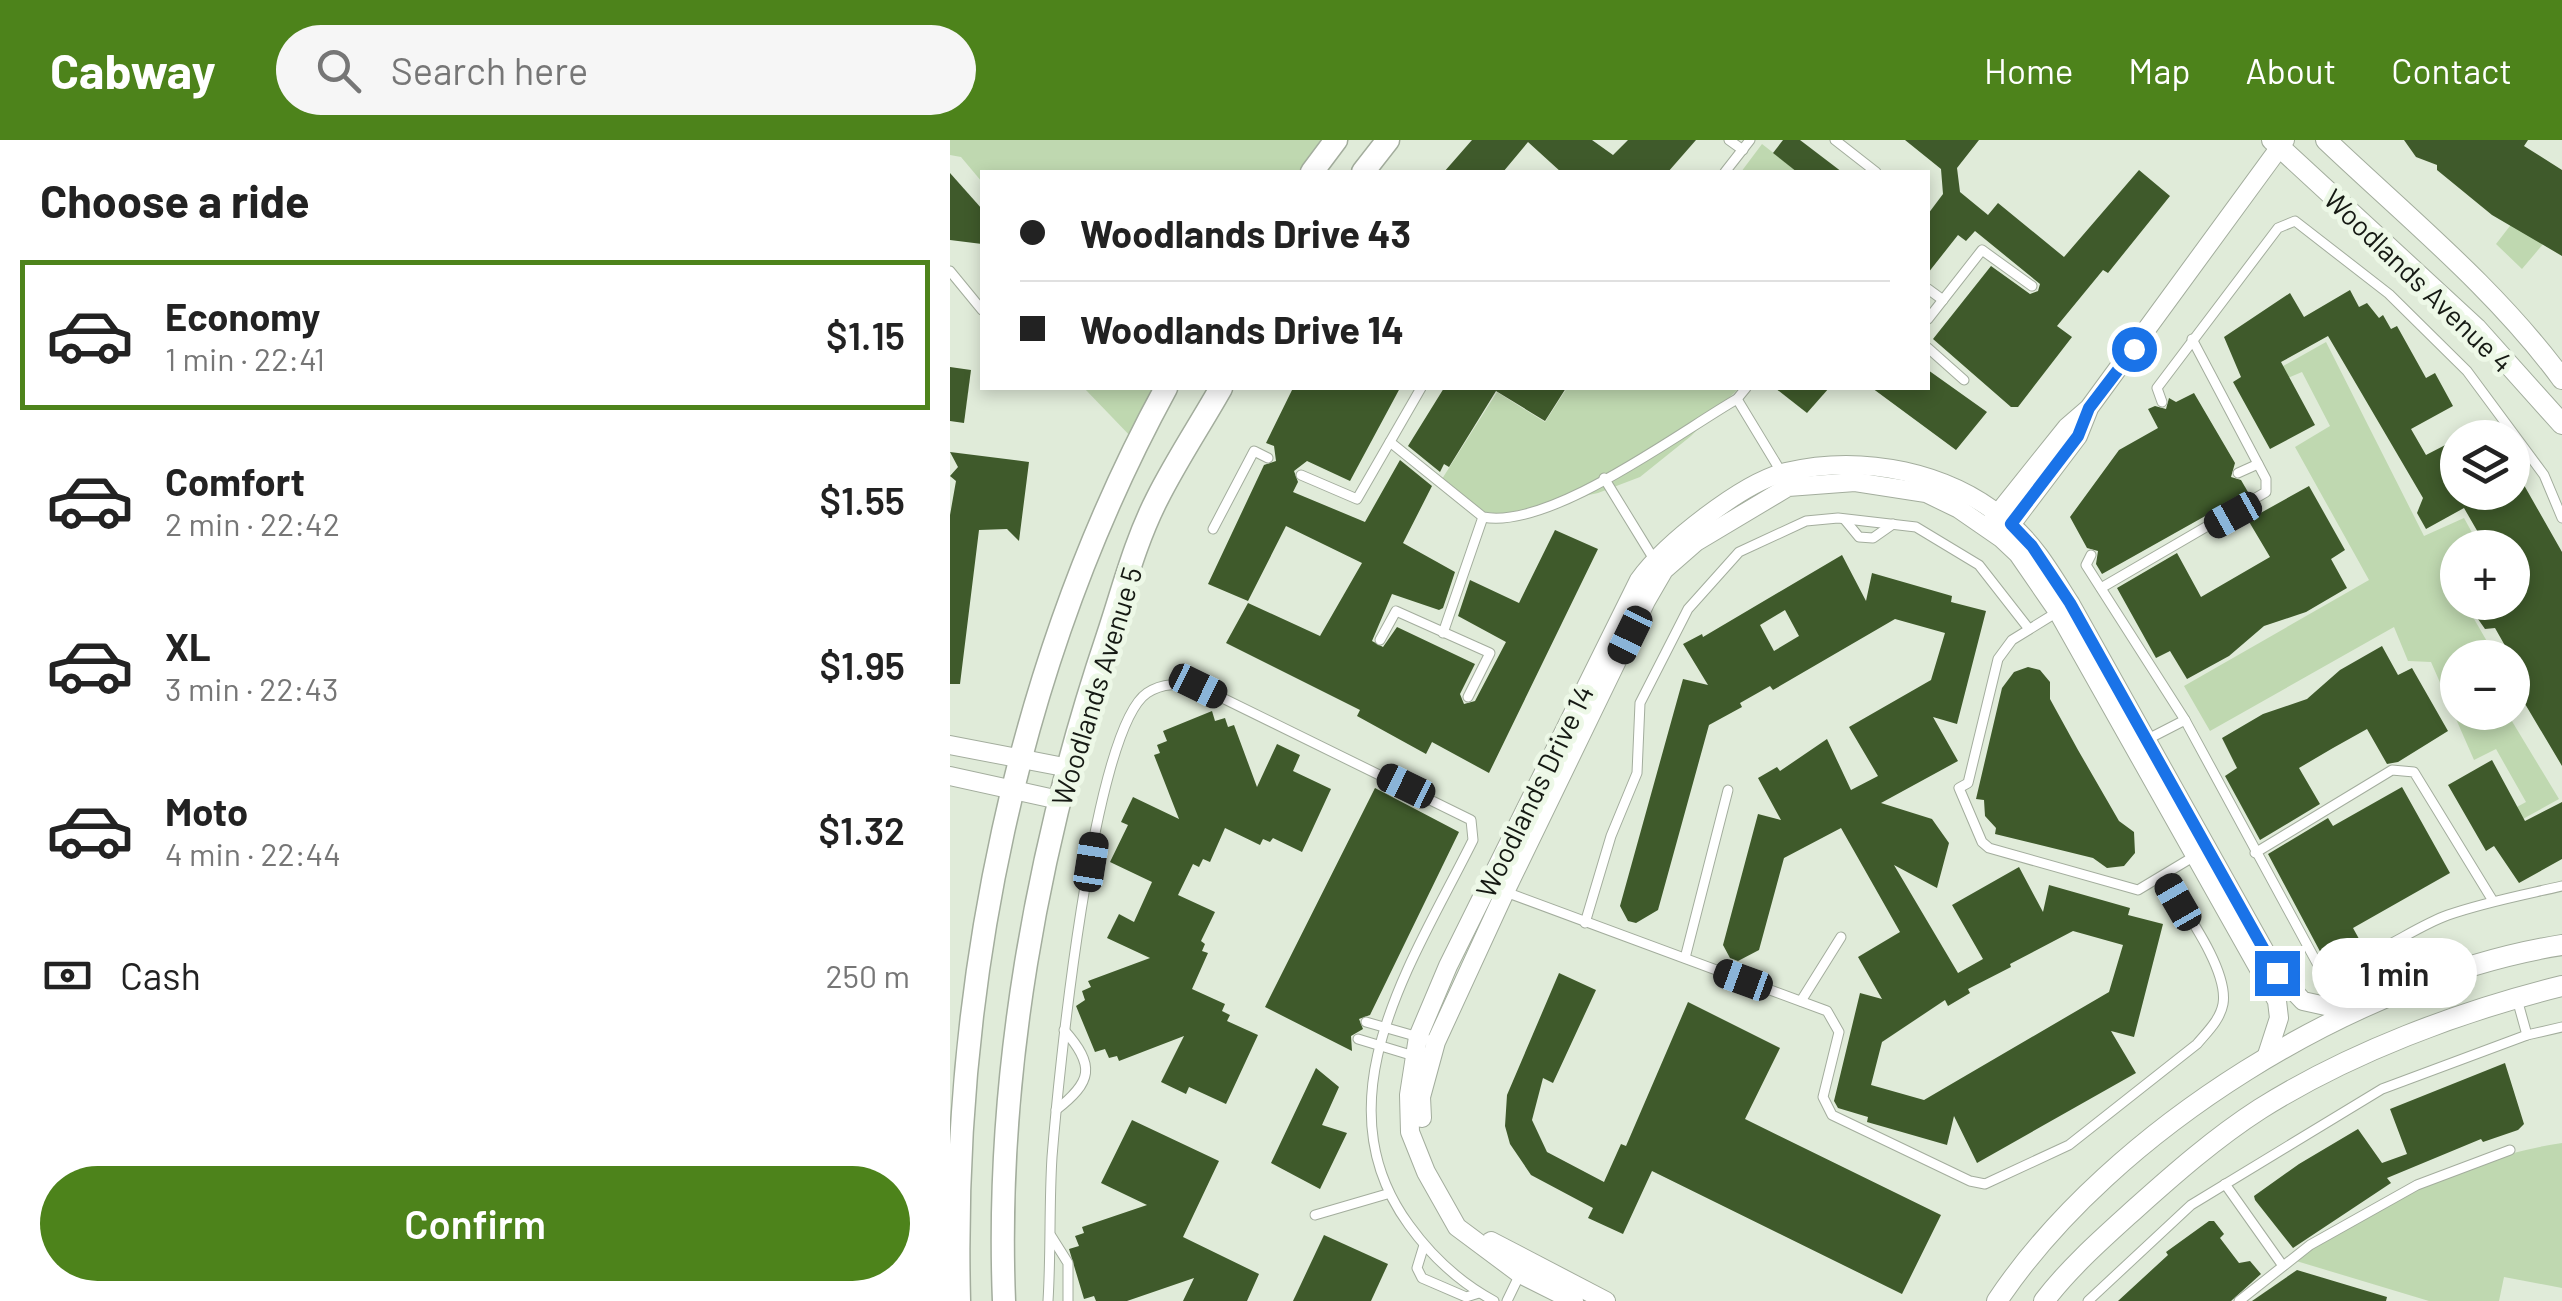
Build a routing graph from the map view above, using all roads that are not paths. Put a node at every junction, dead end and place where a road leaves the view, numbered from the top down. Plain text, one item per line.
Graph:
1 (1336, 140) edge
2 (1388, 140) edge
3 (1729, 140) edge
4 (1750, 140) edge
5 (2326, 140) edge
6 (1840, 141) edge
7 (2279, 143) edge
8 (1743, 150) junction
9 (1314, 170) edge
10 (1366, 170) edge
11 (1727, 170) edge
12 (1874, 170) edge
13 (950, 271) edge
14 (2032, 286) dead end
15 (1930, 290) edge
16 (1943, 300) junction
17 (980, 308) edge
18 (1930, 316) edge
19 (2192, 339) junction
20 (1930, 350) edge
21 (1964, 380) dead end
22 (2562, 380) edge
23 (1165, 390) edge
24 (1221, 390) edge
25 (1420, 390) edge
26 (1744, 390) edge
27 (1737, 400) junction
28 (2162, 402) dead end
29 (2561, 420) edge
30 (1390, 442) junction
31 (1268, 458) dead end
32 (2258, 464) junction
33 (2238, 474) dead end
34 (1301, 475) dead end
35 (1604, 478) junction
36 (1785, 480) junction
37 (2560, 511) edge
38 (1483, 517) junction
39 (1845, 520) junction
40 (1893, 524) junction
41 (1999, 526) junction
42 (1213, 529) dead end
43 (2091, 555) dead end
44 (1659, 565) junction
45 (2101, 588) junction
46 (2064, 608) junction
47 (2029, 629) junction
48 (1443, 632) junction
49 (1380, 640) dead end
50 (1468, 697) dead end
51 (2185, 720) junction
52 (2142, 743) junction
53 (950, 745) edge
54 (1020, 757) junction
55 (1068, 768) junction
56 (950, 776) edge
57 (1012, 790) junction
58 (1728, 790) dead end
59 (1060, 800) junction
60 (2202, 852) junction
61 (2255, 853) junction
62 (2164, 877) junction
63 (2562, 886) edge
64 (1497, 888) junction
65 (2494, 901) junction
66 (1585, 923) junction
67 (1841, 937) dead end
68 (2562, 944) edge
69 (1684, 958) junction
70 (2562, 986) edge
71 (2517, 998) junction
72 (1801, 1001) junction
73 (2353, 1012) junction
74 (1366, 1022) dead end
75 (1383, 1027) junction
76 (2562, 1027) edge
77 (1064, 1030) junction
78 (2527, 1035) junction
79 (1358, 1040) dead end
80 (1422, 1045) junction
81 (1379, 1046) junction
82 (2266, 1058) junction
83 (1056, 1110) junction
84 (2510, 1150) dead end
85 (2225, 1184) junction
86 (1387, 1194) junction
87 (1315, 1215) dead end
88 (1051, 1236) junction
89 (1424, 1245) junction
90 (1523, 1266) junction
91 (2284, 1266) junction
92 (1479, 1293) junction
93 (2055, 1293) edge
94 (1492, 1300) edge
95 (959, 1301) edge
96 (1004, 1301) edge
97 (1048, 1301) edge
98 (1068, 1301) edge
99 (1507, 1301) edge
100 (1574, 1301) edge
101 (1606, 1301) edge
102 (1997, 1301) edge
103 (2088, 1301) edge
104 (2238, 1301) edge

1 - 9 main road
2 - 10 main road
3 - 8 lane
4 - 8 lane
5 - 22 street, Woodlands Avenue 4
6 - 12 lane
7 - 29 street, Woodlands Avenue 4
7 - 41 street
8 - 11 lane
13 - 17 lane
14 - 16 lane
15 - 16 lane
16 - 18 lane
19 - 28 lane
19 - 32 lane
19 - 37 lane
20 - 21 lane
23 - 54 main road, Woodlands Avenue 5
24 - 55 main road, Woodlands Avenue 5
25 - 30 lane
26 - 27 lane
27 - 35 lane
27 - 36 lane
30 - 34 lane
30 - 38 lane
31 - 42 lane
32 - 33 lane
32 - 45 lane
35 - 38 lane
35 - 44 lane
36 - 41 street, Woodlands Drive 14
36 - 44 street, Woodlands Drive 14
38 - 48 lane
39 - 40 lane
39 - 40 lane
39 - 66 lane
40 - 47 lane
41 - 46 street, Woodlands Drive 14
43 - 45 lane
44 - 64 street, Woodlands Drive 14
45 - 51 lane
46 - 47 lane
46 - 52 street, Woodlands Drive 14
47 - 62 lane
48 - 49 lane
48 - 50 lane
51 - 52 lane
51 - 61 lane
52 - 60 street, Woodlands Drive 14
53 - 54 street
54 - 55 street
54 - 57 main road, Woodlands Avenue 5
55 - 59 main road, Woodlands Avenue 5
56 - 57 street
57 - 59 street
57 - 95 main road, Woodlands Avenue 5
58 - 69 lane
59 - 96 main road, Woodlands Avenue 5
60 - 62 lane
60 - 73 street, Woodlands Drive 14
60 - 82 street, Woodlands Drive 14
61 - 65 lane
61 - 65 lane
62 - 72 lane
63 - 65 lane
64 - 66 lane
64 - 80 street, Woodlands Drive 14
66 - 69 lane
67 - 72 lane
68 - 73 street
69 - 72 lane
70 - 71 street
71 - 78 lane
71 - 93 street
73 - 82 street
74 - 75 lane
75 - 77 lane
75 - 80 lane
75 - 81 lane
76 - 78 lane
77 - 83 lane
77 - 83 lane
78 - 85 lane
79 - 81 lane
80 - 81 lane
80 - 90 street, Woodlands Drive 14
80 - 90 street, Woodlands Drive 14
81 - 86 lane
82 - 102 street
83 - 88 lane
84 - 91 lane
85 - 91 lane
85 - 103 lane
86 - 87 lane
86 - 89 lane
88 - 97 lane
88 - 98 lane
89 - 92 lane
89 - 92 lane
90 - 99 lane
90 - 100 street, Woodlands Drive 14
90 - 101 street, Woodlands Drive 14
91 - 104 lane
92 - 94 lane

